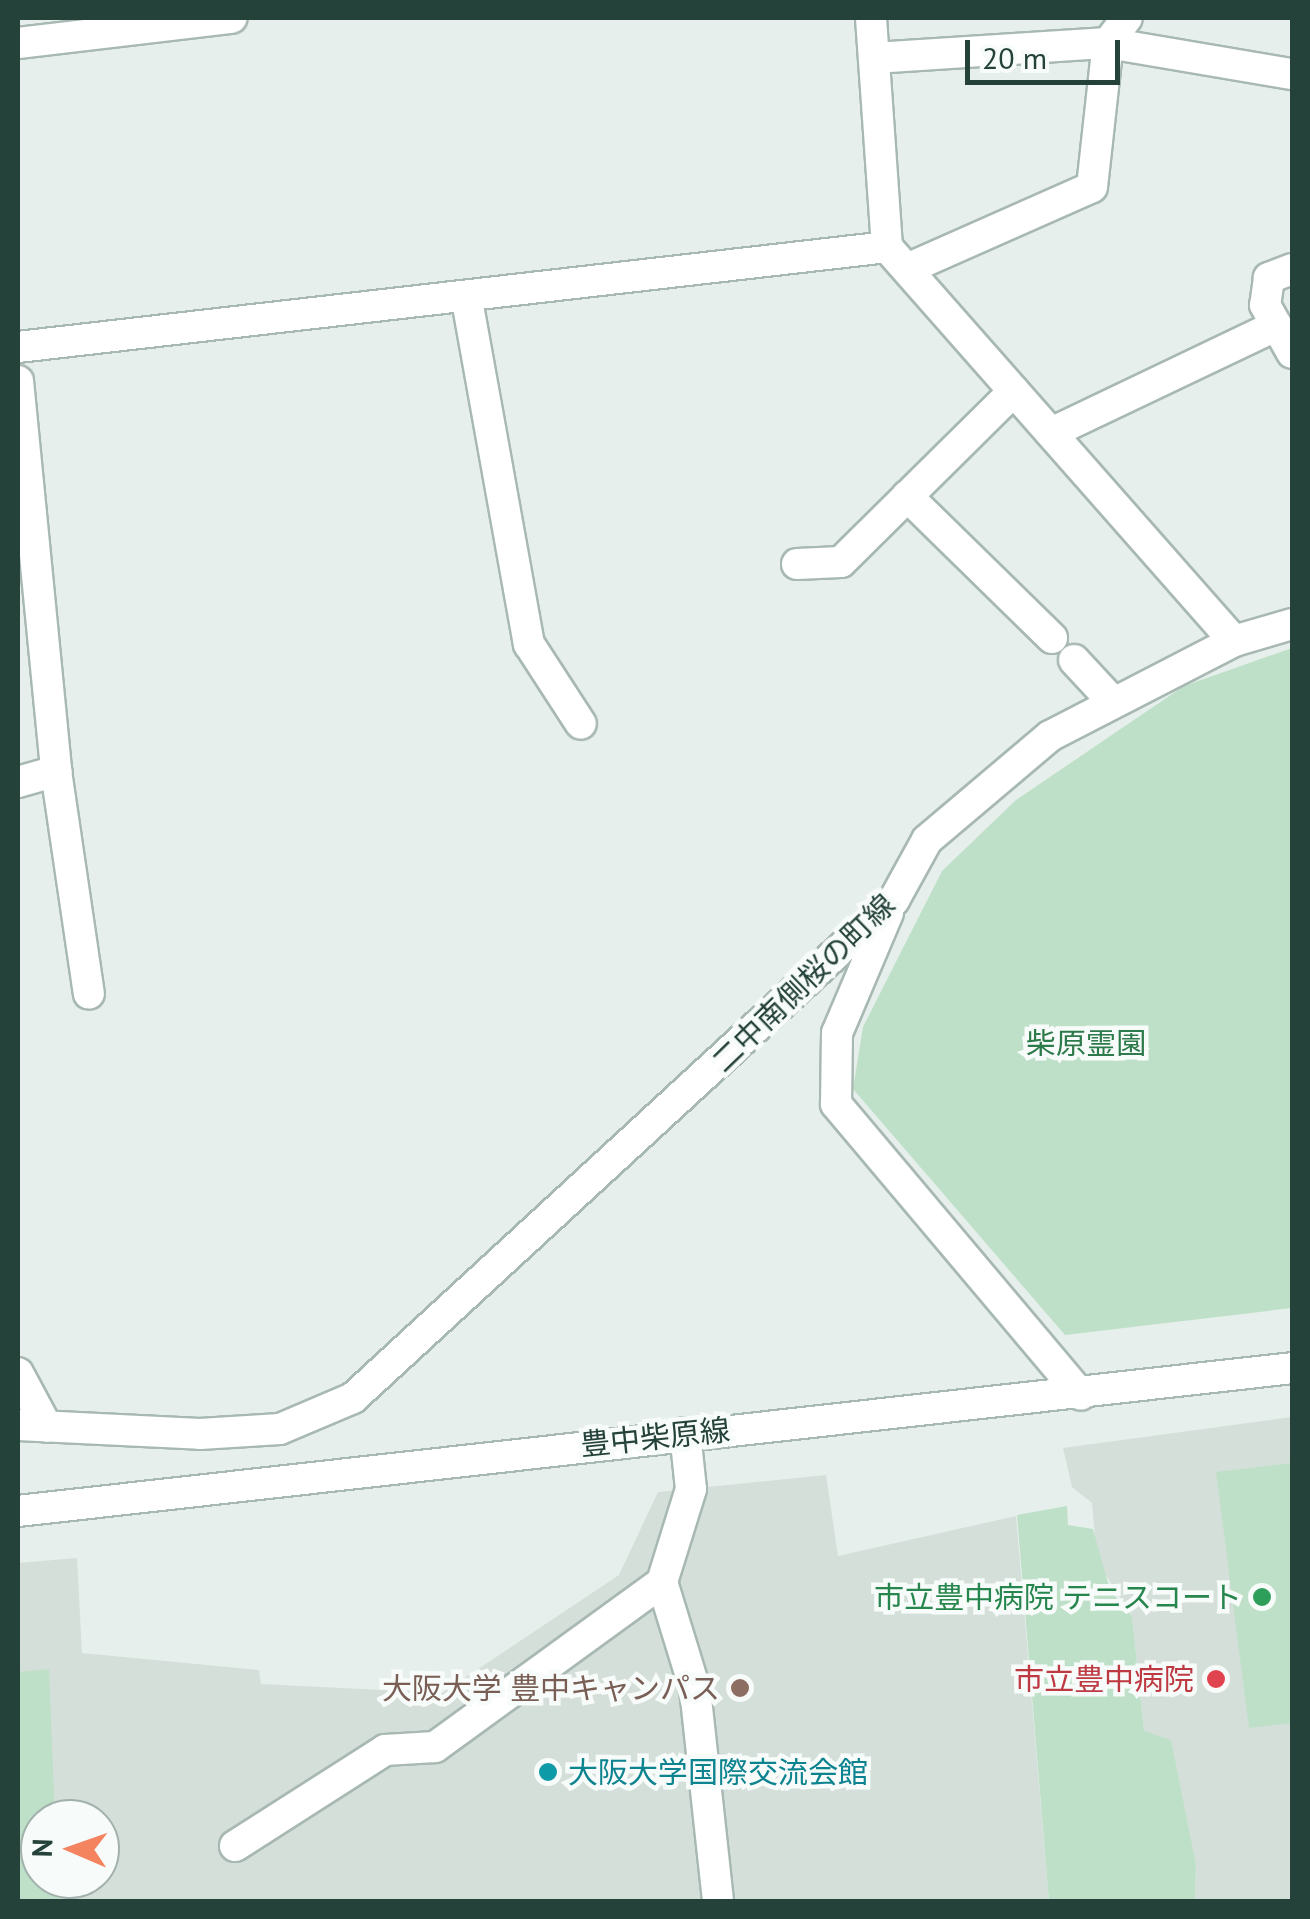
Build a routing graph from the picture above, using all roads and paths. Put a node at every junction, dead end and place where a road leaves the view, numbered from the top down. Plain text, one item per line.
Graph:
1 (232, 18) edge
2 (871, 18) edge
3 (1127, 18) edge
4 (18, 43) edge
5 (1108, 43) junction
6 (874, 58) junction
7 (1292, 74) edge
8 (897, 258) junction
9 (1292, 269) edge
10 (467, 300) junction
11 (1277, 325) junction
12 (18, 348) edge
13 (1292, 353) edge
14 (18, 380) edge
15 (1014, 391) junction
16 (1051, 433) junction
17 (20, 475) edge
18 (908, 496) junction
19 (797, 564) dead end
20 (1292, 624) edge
21 (1052, 638) dead end
22 (1234, 641) junction
23 (1074, 660) dead end
24 (1113, 702) junction
25 (582, 724) dead end
26 (56, 771) junction
27 (18, 782) edge
28 (894, 900) junction
29 (89, 994) dead end
30 (1292, 1368) edge
31 (18, 1373) edge
32 (1081, 1395) junction
33 (32, 1426) edge
34 (685, 1433) junction
35 (18, 1511) edge
36 (662, 1582) junction
37 (236, 1846) dead end
38 (718, 1902) edge

1 - 4 street
2 - 6 street
3 - 5 street
5 - 6 street
5 - 7 street
5 - 8 street
6 - 8 street
8 - 10 street
8 - 15 street
9 - 11 street
10 - 12 street
10 - 25 street
11 - 13 street
11 - 16 street
14 - 17 street
15 - 16 street
15 - 18 street
16 - 22 street
17 - 26 street
18 - 19 street
18 - 21 street
20 - 22 street, 二中南側桜の町線
22 - 24 street, 二中南側桜の町線
23 - 24 street
24 - 28 street, 二中南側桜の町線
26 - 27 street
26 - 29 street
28 - 32 street
28 - 33 street, 二中南側桜の町線
30 - 32 street, 豊中柴原線
31 - 33 street
32 - 34 street, 豊中柴原線
34 - 35 street, 豊中柴原線
34 - 36 street
36 - 37 street
36 - 38 street

